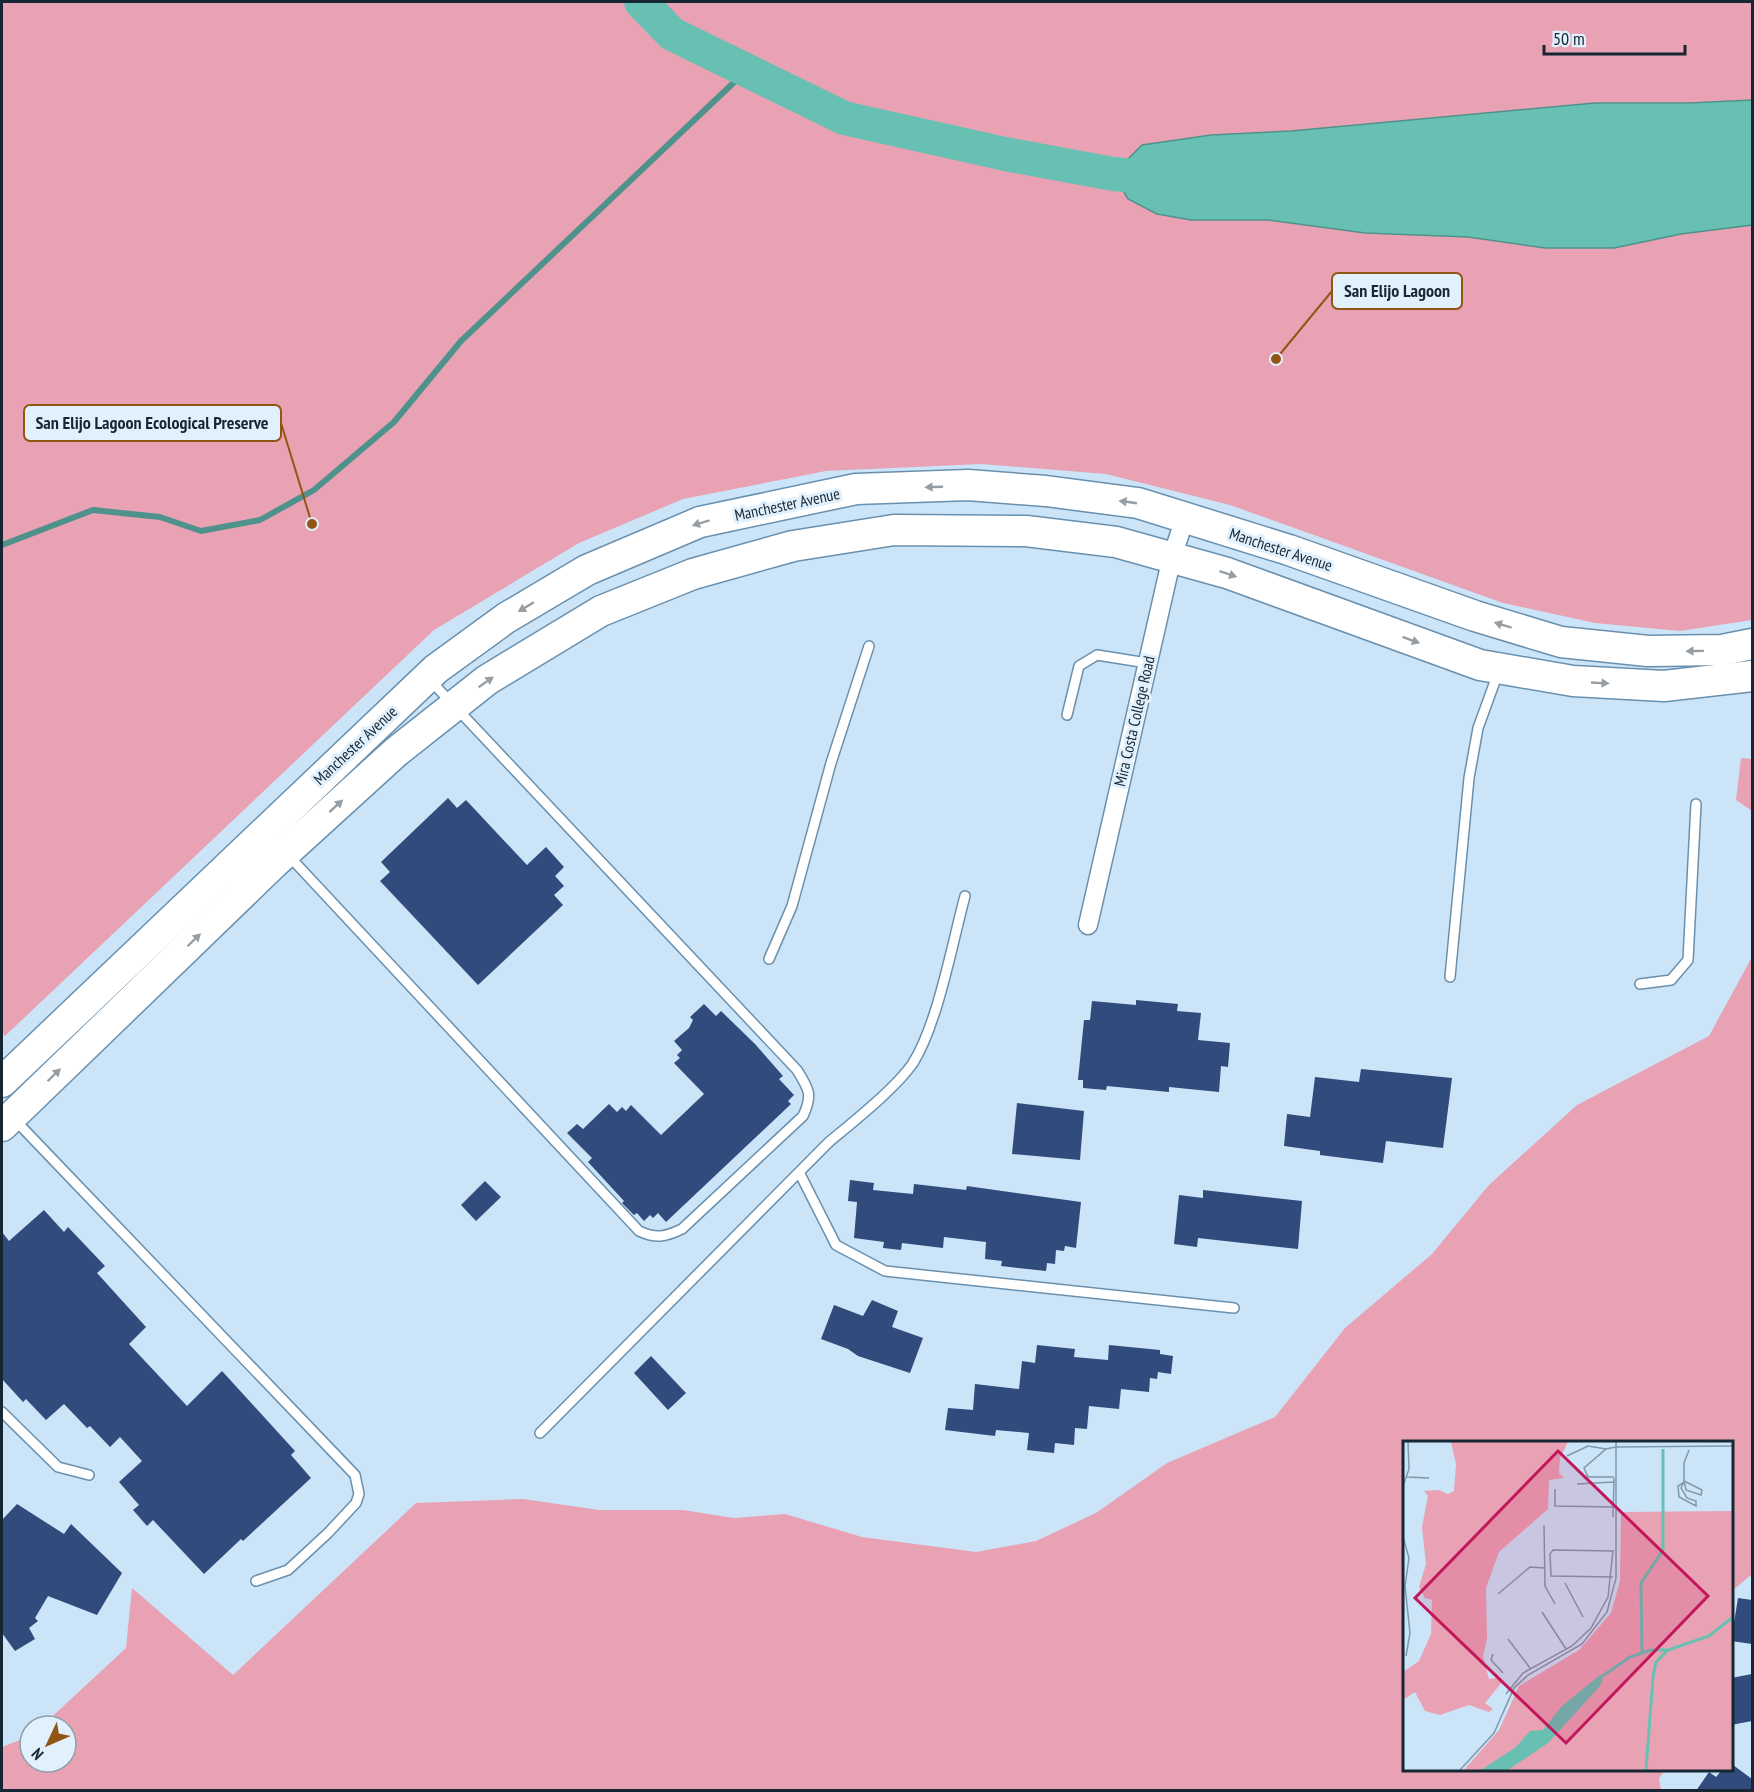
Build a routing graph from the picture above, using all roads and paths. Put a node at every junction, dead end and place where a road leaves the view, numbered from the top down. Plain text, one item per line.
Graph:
1 (1185, 518) junction
2 (1172, 557) junction
3 (1752, 644) edge
4 (869, 646) dead end
5 (1147, 663) junction
6 (1500, 668) junction
7 (1752, 676) edge
8 (428, 678) junction
9 (454, 706) junction
10 (1067, 715) dead end
11 (1696, 804) dead end
12 (285, 852) junction
13 (965, 896) dead end
14 (1088, 925) dead end
15 (769, 959) dead end
16 (1450, 977) dead end
17 (1640, 984) dead end
18 (2, 1082) edge
19 (7, 1121) edge
20 (800, 1174) junction
21 (1234, 1308) dead end
22 (2, 1412) edge
23 (540, 1433) dead end
24 (89, 1475) dead end
25 (256, 1581) dead end

1 - 2 street, Mira Costa College Road
3 -> 1 main road, Manchester Avenue
1 -> 8 main road, Manchester Avenue
2 - 5 street, Mira Costa College Road
2 -> 6 main road, Manchester Avenue
9 -> 2 main road, Manchester Avenue
4 - 15 lane
5 - 10 lane
5 - 14 street, Mira Costa College Road
6 -> 7 main road, Manchester Avenue
6 - 16 lane
8 - 9 lane
8 - 18 main road, Manchester Avenue
12 -> 9 main road, Manchester Avenue
9 - 12 lane
11 - 17 lane
19 -> 12 main road, Manchester Avenue
13 - 20 lane
19 - 25 lane
20 - 21 lane
20 - 23 lane
22 - 24 lane

